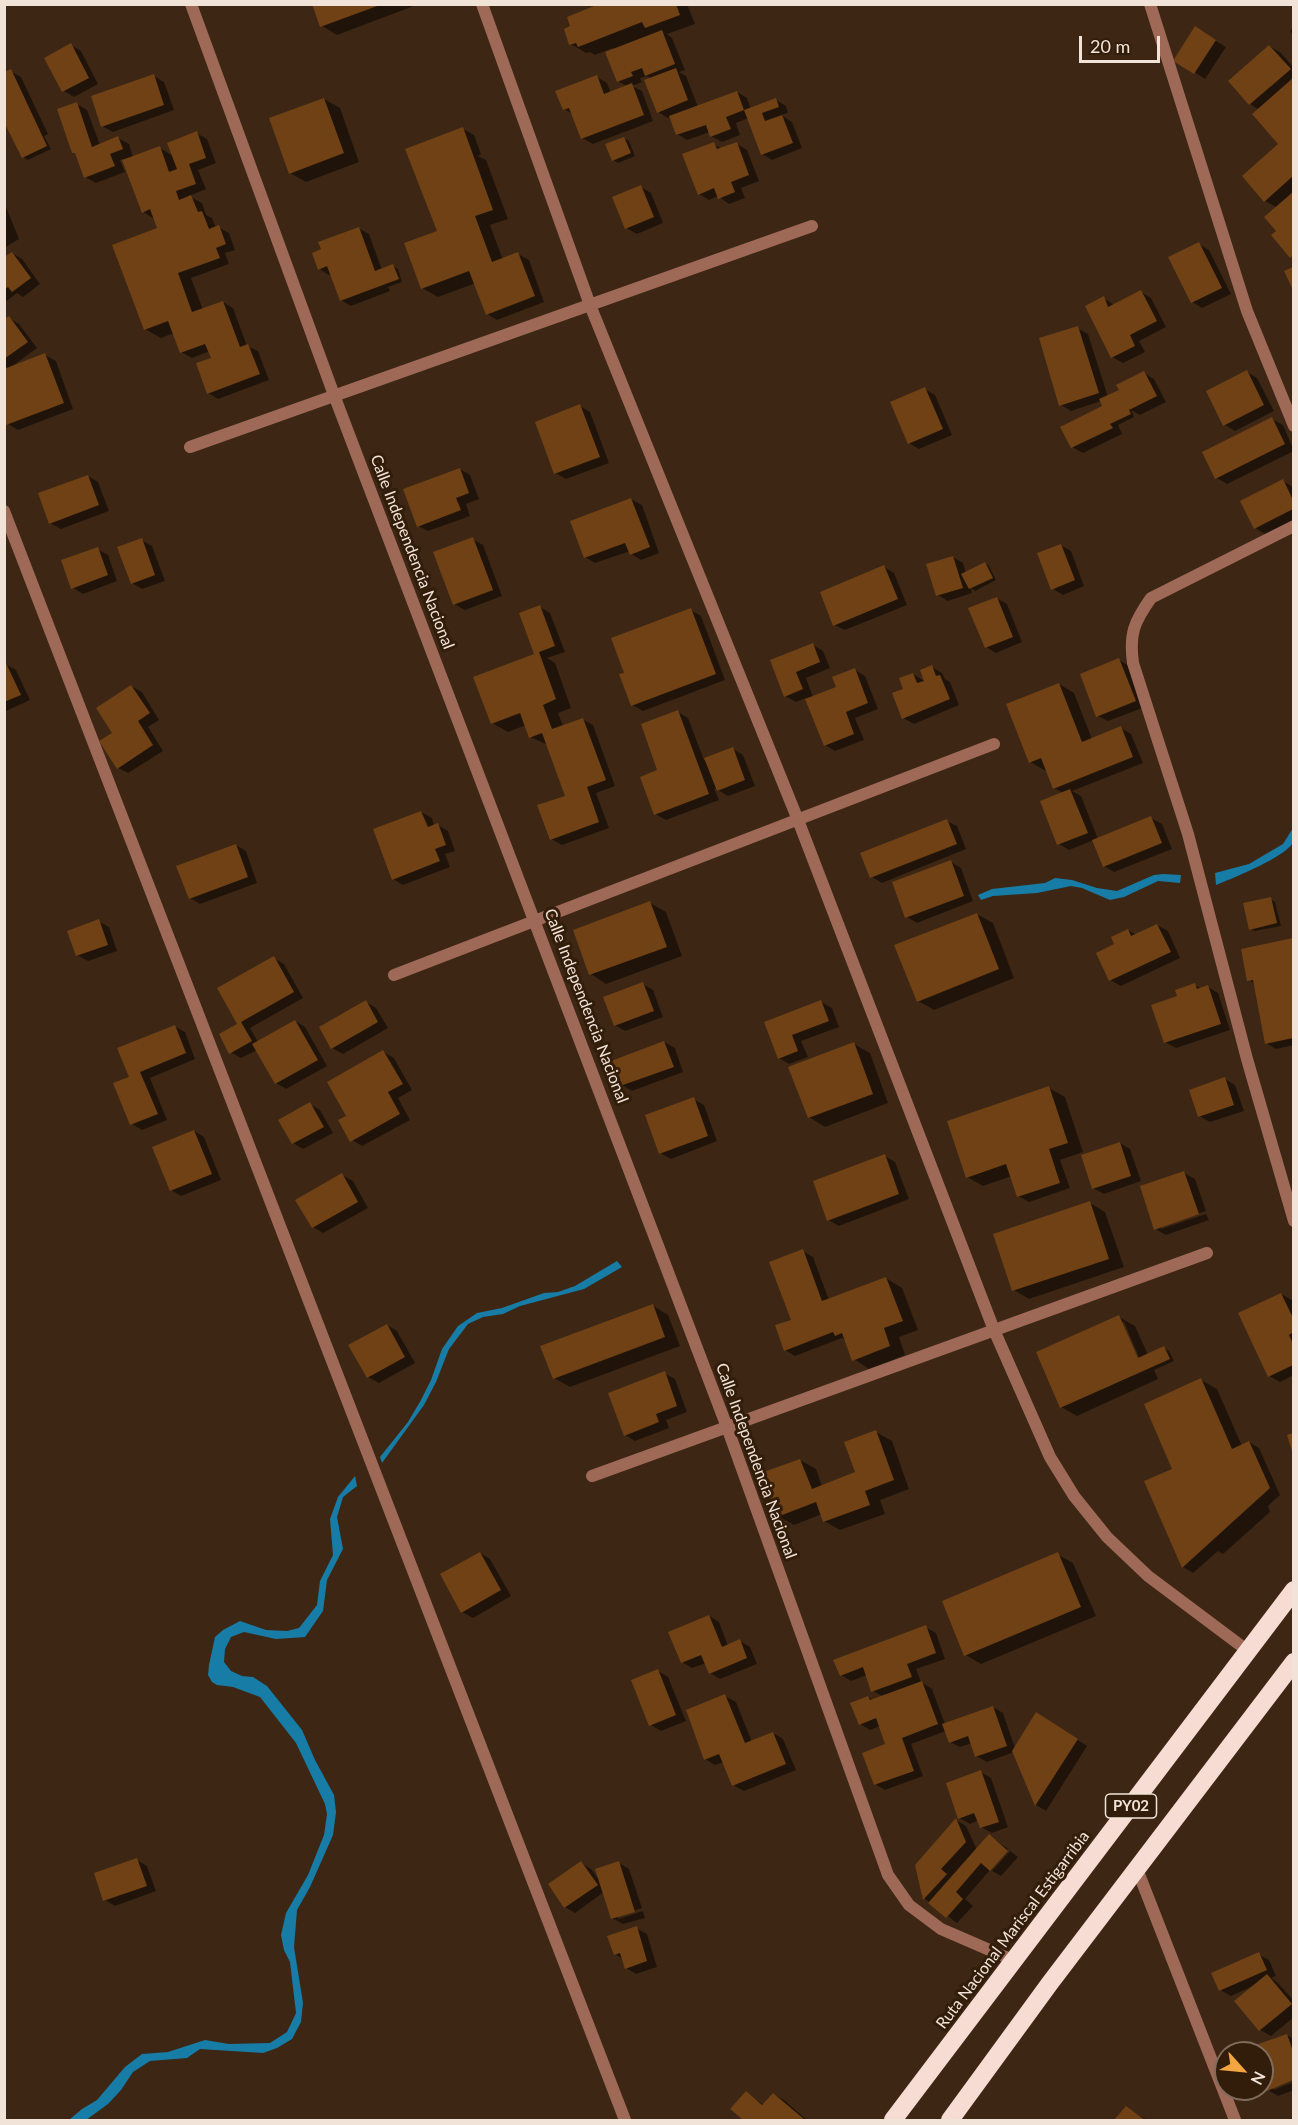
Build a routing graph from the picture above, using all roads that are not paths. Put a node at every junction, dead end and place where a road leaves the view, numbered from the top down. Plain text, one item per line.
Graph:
1 (191, 4) edge
2 (482, 4) edge
3 (1150, 4) edge
4 (812, 226) dead end
5 (590, 305) junction
6 (334, 395) junction
7 (1293, 426) edge
8 (190, 447) dead end
9 (4, 511) edge
10 (1293, 526) edge
11 (994, 744) dead end
12 (798, 820) junction
13 (536, 920) junction
14 (394, 975) dead end
15 (1293, 1221) edge
16 (1207, 1253) dead end
17 (994, 1330) junction
18 (727, 1427) junction
19 (592, 1476) dead end
20 (1293, 1590) edge
21 (1248, 1651) junction
22 (1293, 1662) edge
23 (1137, 1869) junction
24 (1015, 1961) junction
25 (625, 2121) edge
26 (893, 2121) edge
27 (950, 2121) edge
28 (1235, 2121) edge

1 - 6 street, Calle Independencia Nacional
2 - 5 street
3 - 7 street
4 - 5 street
5 - 6 street
5 - 12 street
6 - 8 street
6 - 13 street, Calle Independencia Nacional
9 - 25 street
10 - 15 street
11 - 12 street
12 - 13 street
12 - 17 street
13 - 14 street
13 - 18 street, Calle Independencia Nacional
16 - 17 street
17 - 18 street
17 - 21 street
18 - 19 street
18 - 24 street, Calle Independencia Nacional
20 - 21 highway, Ruta Nacional Mariscal Estigarribia / PY02
21 - 24 highway, Ruta Nacional Mariscal Estigarribia / PY02
22 - 23 highway, PY02
23 - 27 highway, PY02
23 - 28 street
24 - 26 highway, Ruta Nacional Mariscal Estigarribia / PY02

